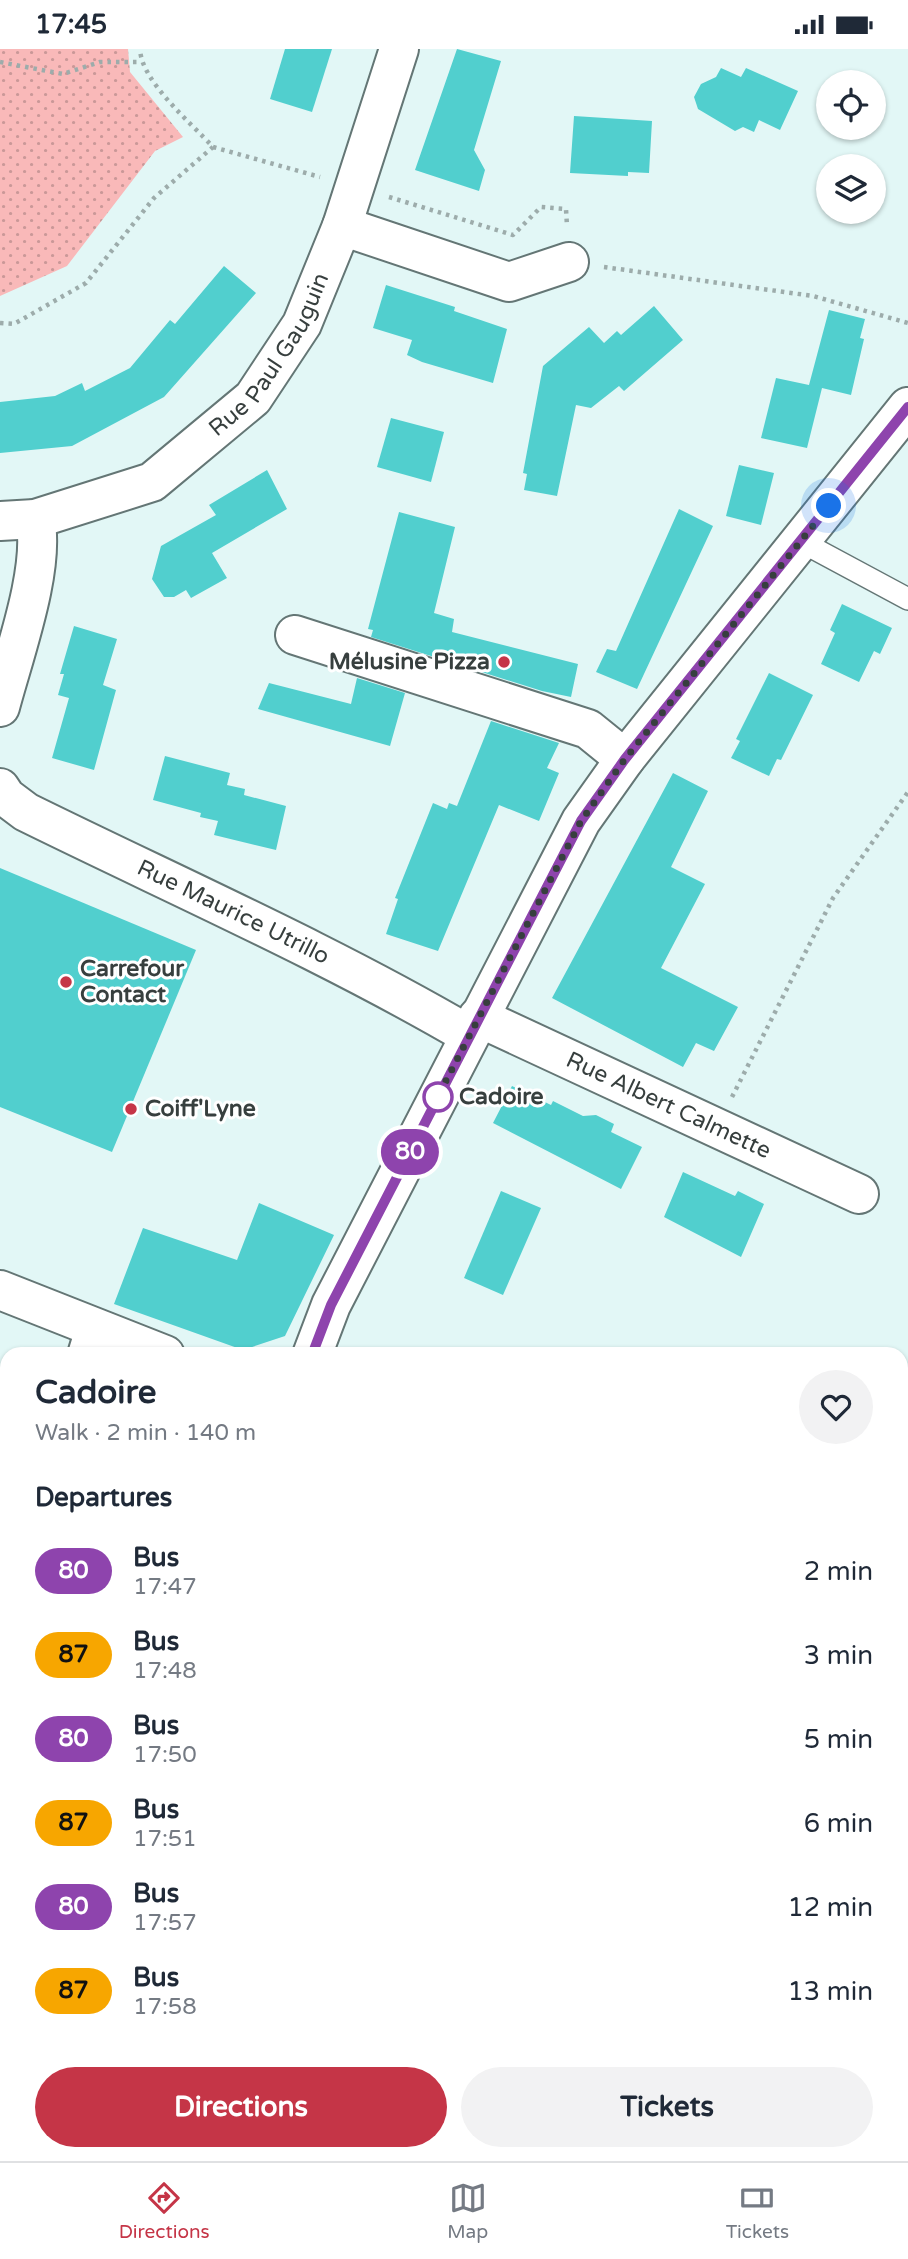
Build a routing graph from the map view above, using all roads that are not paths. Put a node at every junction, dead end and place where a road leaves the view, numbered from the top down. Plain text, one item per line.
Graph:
1 (399, 49) edge
2 (342, 226) junction
3 (569, 263) road end
4 (908, 407) edge
5 (18, 520) edge
6 (800, 541) junction
7 (908, 599) edge
8 (295, 635) dead end
9 (0, 707) edge
10 (625, 759) junction
11 (0, 788) edge
12 (474, 1026) junction
13 (859, 1194) dead end
14 (0, 1290) edge
15 (91, 1342) edge
16 (119, 1347) edge
17 (315, 1347) edge

1 - 2 street, Rue Paul Gauguin
2 - 3 street
2 - 5 street, Rue Paul Gauguin
4 - 6 street
5 - 9 street
6 - 7 lane
6 - 10 street
8 - 10 street
10 - 12 street
11 - 12 street, Rue Maurice Utrillo
12 - 13 street, Rue Albert Calmette
12 - 17 street
14 - 15 street
15 - 16 street

